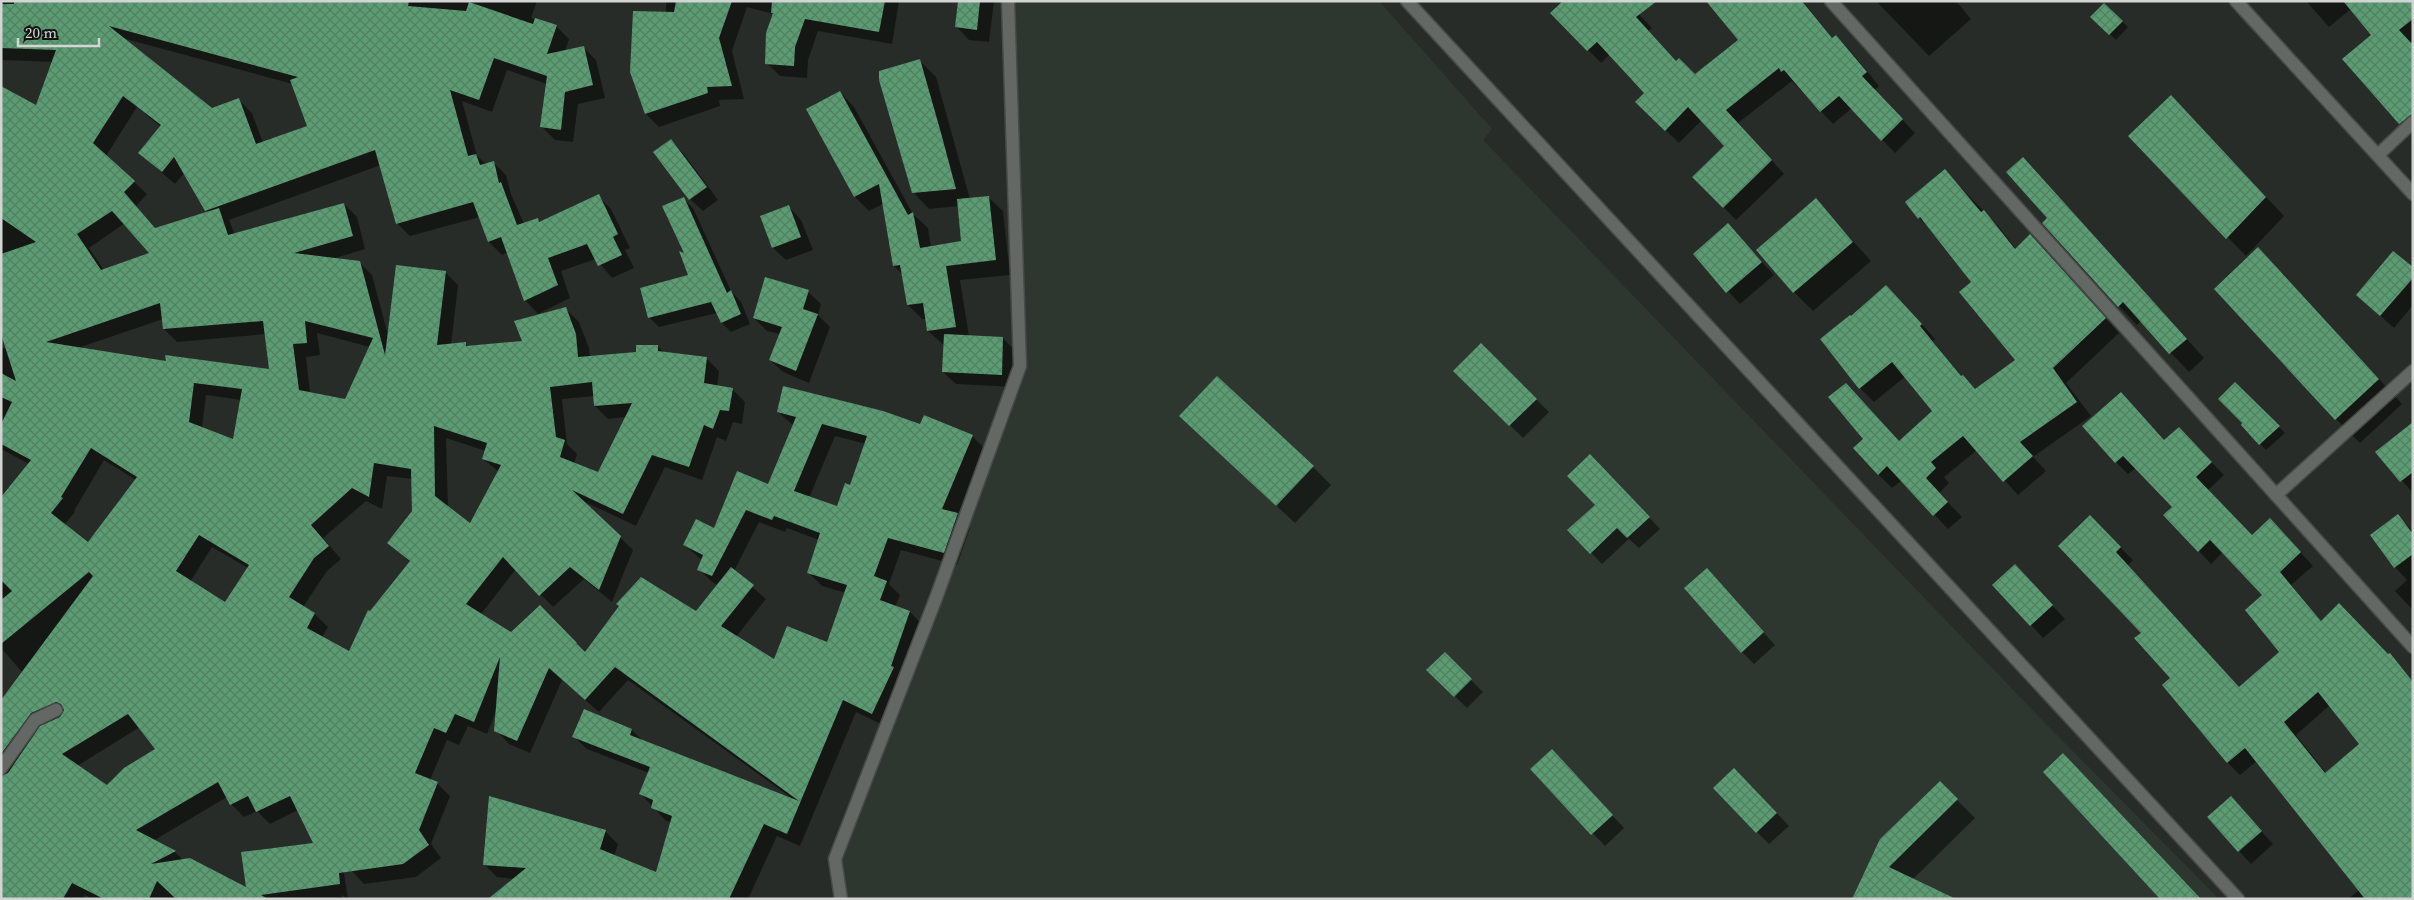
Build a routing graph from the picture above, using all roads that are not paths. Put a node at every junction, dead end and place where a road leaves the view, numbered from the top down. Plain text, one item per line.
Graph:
1 (1008, 1) edge
2 (1407, 1) edge
3 (1831, 1) edge
4 (2236, 1) edge
5 (2413, 122) edge
6 (2378, 155) junction
7 (2413, 194) edge
8 (2413, 371) edge
9 (2276, 495) junction
10 (2413, 647) edge
11 (56, 710) dead end
12 (1, 768) edge
13 (841, 899) edge
14 (2238, 899) edge

1 - 13 street
2 - 14 street
3 - 9 street
4 - 6 street
5 - 6 street
6 - 7 street
8 - 9 street
9 - 10 street
11 - 12 street

